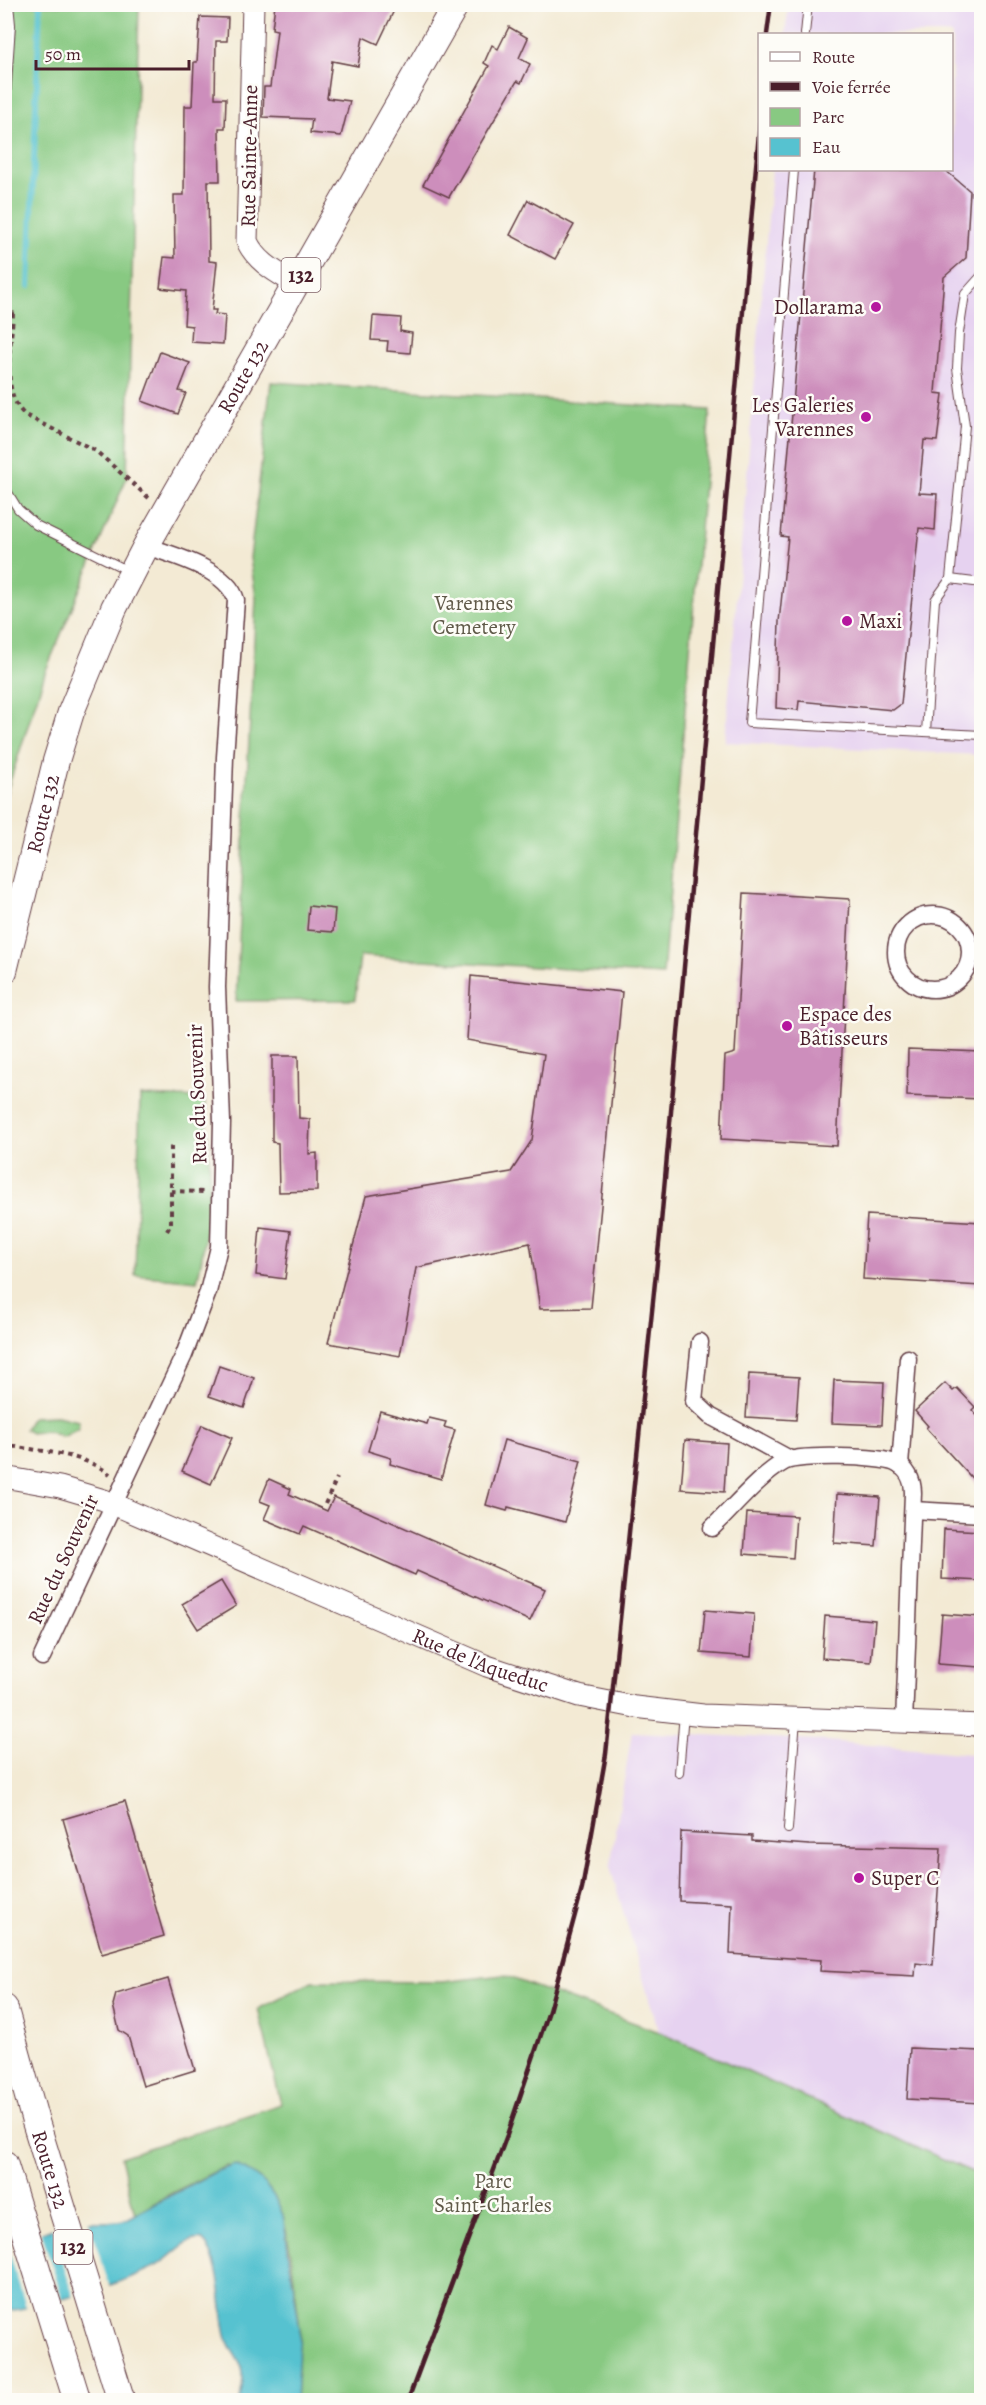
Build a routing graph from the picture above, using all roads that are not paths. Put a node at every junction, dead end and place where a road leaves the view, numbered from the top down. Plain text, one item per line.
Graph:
1 (9, 4) edge
2 (253, 4) edge
3 (456, 4) edge
4 (808, 4) edge
5 (805, 33) edge
6 (4, 128) edge
7 (794, 171) edge
8 (981, 275) edge
9 (296, 284) junction
10 (4, 486) edge
11 (146, 546) junction
12 (132, 573) junction
13 (950, 579) junction
14 (981, 583) edge
15 (926, 732) junction
16 (981, 735) edge
17 (56, 761) junction
18 (4, 908) edge
19 (975, 938) edge
20 (4, 971) edge
21 (700, 1342) dead end
22 (908, 1358) dead end
23 (790, 1459) junction
24 (900, 1466) junction
25 (4, 1477) edge
26 (113, 1504) junction
27 (913, 1510) junction
28 (981, 1514) edge
29 (712, 1528) dead end
30 (42, 1657) dead end
31 (684, 1713) junction
32 (796, 1718) junction
33 (904, 1723) junction
34 (981, 1725) edge
35 (679, 1773) dead end
36 (788, 1829) dead end
37 (4, 2008) edge
38 (4, 2164) edge
39 (77, 2400) edge
40 (121, 2400) edge

1 - 6 lane
2 - 9 street, Rue Sainte-Anne
3 - 9 main road, Route 132 / 132
4 - 5 lane
7 - 15 lane
8 - 13 lane
9 - 11 main road, Route 132 / 132
10 - 12 lane
11 - 12 main road, Route 132 / 132
11 - 26 street, Rue du Souvenir
12 - 17 main road, Route 132 / 132
13 - 14 lane
13 - 15 lane
15 - 16 lane
17 - 18 main road, Route 132 / 132
17 - 20 main road, Route 132 / 132
19 - 19 street
21 - 23 street
22 - 24 street
23 - 24 street
23 - 29 street
24 - 27 street
25 - 26 street, Rue de l'Aqueduc
26 - 30 street, Rue du Souvenir
26 - 31 street, Rue de l'Aqueduc
27 - 28 street
27 - 33 street
31 - 32 street, Rue de l'Aqueduc
31 - 35 lane
32 - 33 street, Rue de l'Aqueduc
32 - 36 lane
33 - 34 street, Rue de l'Aqueduc
37 - 40 highway, Route 132 / 132
38 - 39 highway, Route 132 / 132

